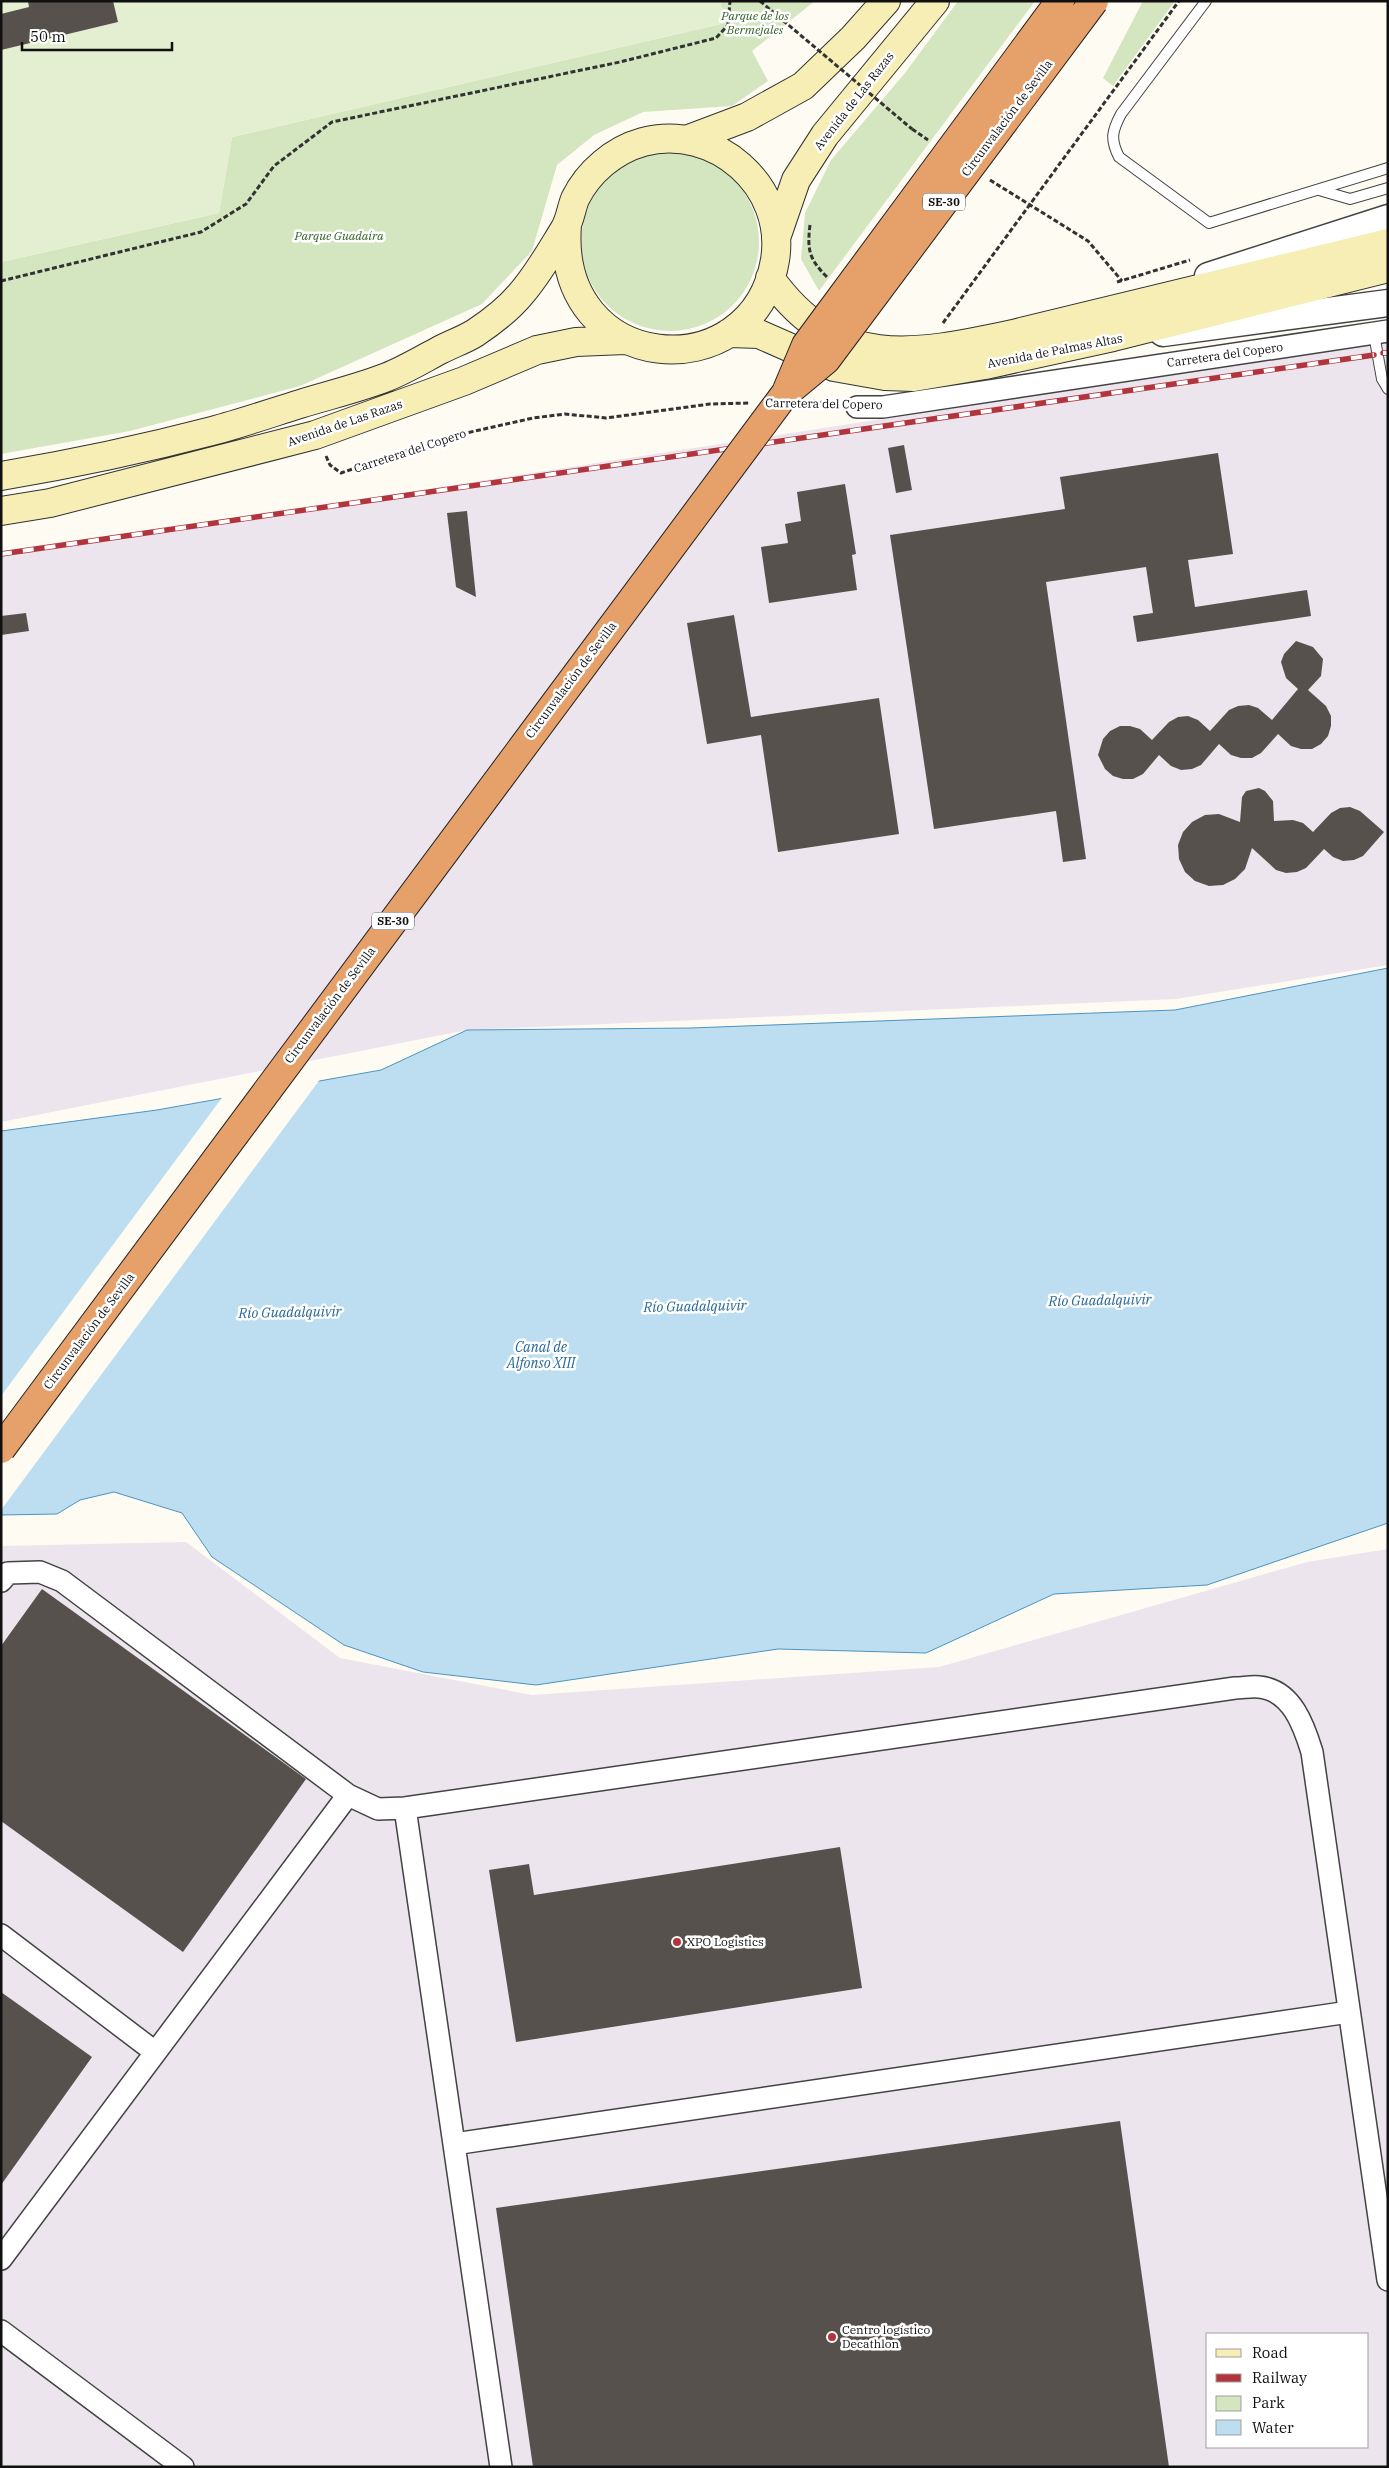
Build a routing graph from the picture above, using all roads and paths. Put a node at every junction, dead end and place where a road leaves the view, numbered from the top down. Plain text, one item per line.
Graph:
1 (730, 1) edge
2 (760, 1) edge
3 (886, 1) edge
4 (935, 1) edge
5 (1060, 1) edge
6 (1094, 1) edge
7 (1179, 1) edge
8 (1206, 1) edge
9 (686, 140) junction
10 (937, 146) dead end
11 (1388, 168) edge
12 (987, 178) dead end
13 (1388, 188) edge
14 (1319, 190) junction
15 (1028, 205) junction
16 (1388, 218) edge
17 (567, 225) junction
18 (810, 225) dead end
19 (776, 238) junction
20 (1388, 243) edge
21 (1196, 258) dead end
22 (816, 266) dead end
23 (1388, 268) edge
24 (770, 278) junction
25 (1, 281) edge
26 (1122, 281) junction
27 (1114, 284) dead end
28 (1388, 304) edge
29 (1086, 316) junction
30 (950, 323) dead end
31 (1381, 332) edge
32 (729, 333) junction
33 (1113, 338) junction
34 (625, 340) junction
35 (1388, 389) edge
36 (786, 394) junction
37 (812, 401) dead end
38 (756, 402) dead end
39 (857, 407) joint
40 (315, 435) junction
41 (1, 476) edge
42 (1, 511) edge
43 (1, 1449) edge
44 (1, 1581) edge
45 (348, 1795) junction
46 (404, 1808) junction
47 (1, 1935) edge
48 (1349, 2012) junction
49 (155, 2052) junction
50 (454, 2144) junction
51 (1, 2259) edge
52 (1388, 2280) edge
53 (1, 2331) edge
54 (183, 2467) edge
55 (502, 2467) edge

1 - 25 path
2 - 10 path, bridge
3 - 9 main road
4 - 19 main road, Avenida de Las Razas
5 - 36 highway, Circunvalación de Sevilla / SE-30, bridge
6 - 36 highway, Circunvalación de Sevilla / SE-30, bridge
7 - 15 path
8 - 14 lane
9 - 17 main road
9 - 19 main road
11 - 14 lane
12 - 15 path
13 - 14 lane
15 - 26 path
15 - 30 path
16 - 29 street, Avenida de Palmas Altas
17 - 34 main road
17 - 41 main road
18 - 22 path
19 - 24 main road
20 - 29 main road
21 - 26 path
23 - 33 main road
24 - 29 main road, Avenida de Palmas Altas
24 - 32 main road
26 - 27 path
28 - 33 street, Avenida de Palmas Altas
31 - 35 lane
31 - 39 street, Carretera del Copero
32 - 33 main road, Avenida de Palmas Altas
32 - 34 main road
34 - 40 main road, Avenida de Las Razas
36 - 43 highway, Circunvalación de Sevilla / SE-30, bridge
37 - 39 path, Carretera del Copero
38 - 40 path, Carretera del Copero
40 - 42 main road, Avenida de Las Razas
44 - 45 street
45 - 46 street
45 - 49 street
46 - 48 street
46 - 50 street
47 - 49 street
48 - 50 street
48 - 52 street
49 - 51 street
50 - 55 street
53 - 54 street

